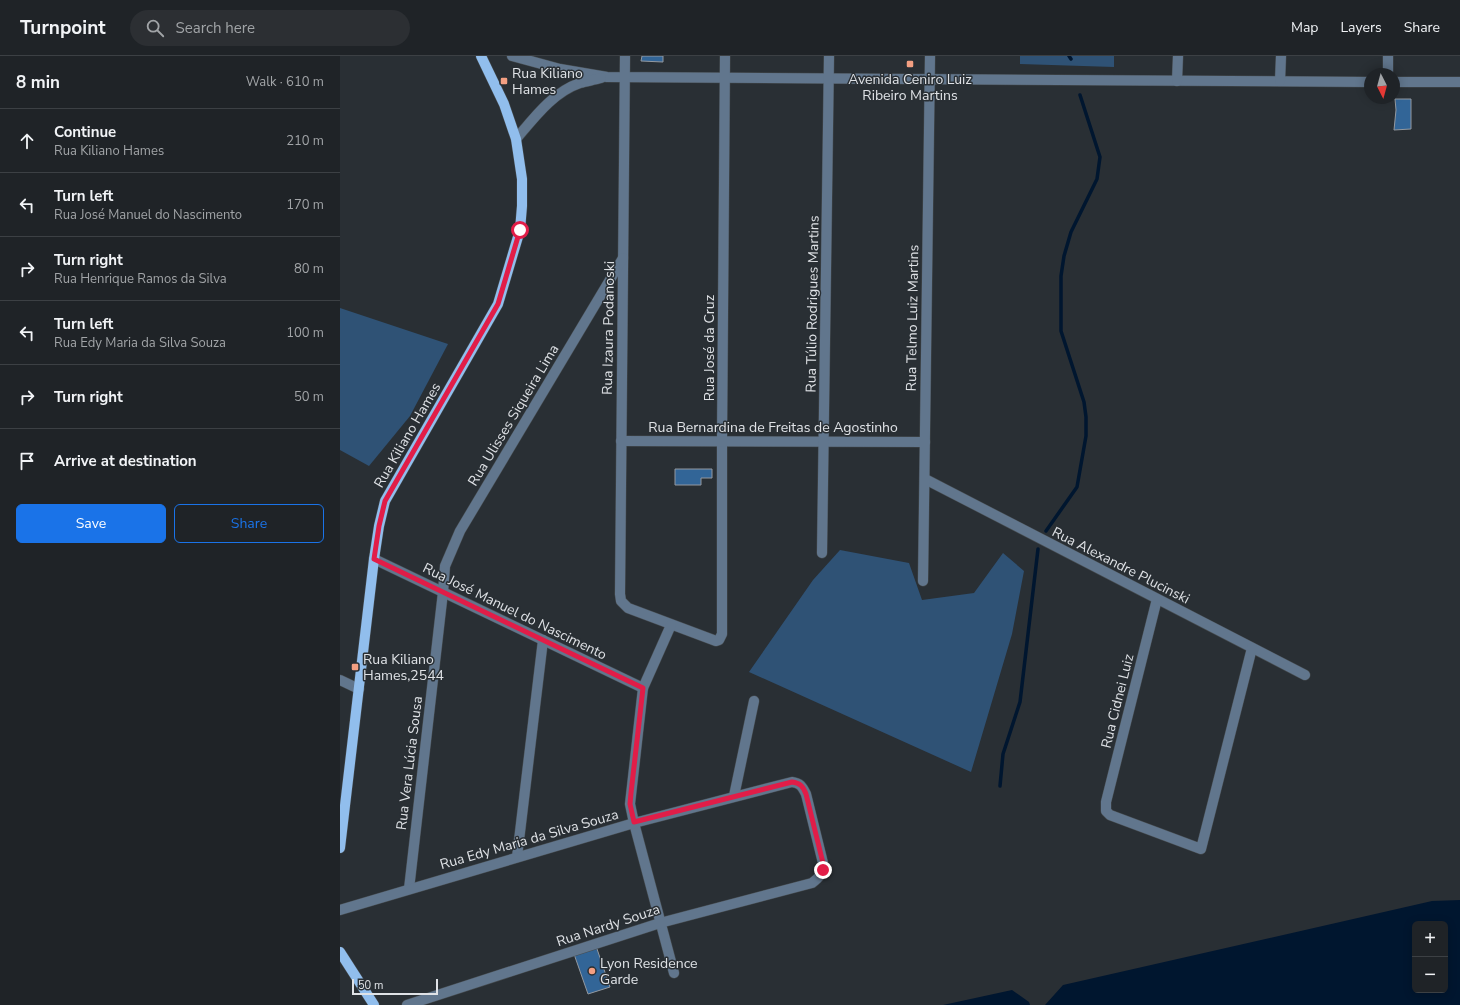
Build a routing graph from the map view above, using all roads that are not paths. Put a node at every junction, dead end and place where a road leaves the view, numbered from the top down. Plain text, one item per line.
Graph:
1 (481, 56) edge
2 (512, 56) edge
3 (624, 56) edge
4 (725, 56) edge
5 (829, 56) edge
6 (930, 56) edge
7 (1178, 56) edge
8 (1281, 56) edge
9 (1388, 56) edge
10 (1388, 68) edge
11 (607, 77) junction
12 (625, 77) junction
13 (725, 78) junction
14 (829, 78) junction
15 (929, 79) junction
16 (1177, 81) junction
17 (1280, 81) junction
18 (1364, 82) edge
19 (1400, 82) edge
20 (1460, 82) edge
21 (516, 139) junction
22 (623, 258) junction
23 (621, 441) junction
24 (722, 441) junction
25 (824, 442) junction
26 (925, 442) junction
27 (925, 479) junction
28 (822, 553) dead end
29 (374, 559) junction
30 (923, 581) dead end
31 (443, 592) junction
32 (1157, 599) junction
33 (670, 625) junction
34 (543, 640) junction
35 (1252, 648) junction
36 (1306, 675) dead end
37 (340, 680) edge
38 (643, 688) junction
39 (359, 689) junction
40 (754, 701) dead end
41 (734, 796) junction
42 (634, 822) junction
43 (341, 835) edge
44 (340, 848) edge
45 (517, 857) junction
46 (820, 878) joint
47 (409, 889) junction
48 (340, 910) edge
49 (660, 923) junction
50 (340, 952) edge
51 (674, 973) dead end
52 (374, 1005) edge
53 (407, 1005) edge

1 - 21 main road, Rua Kiliano Hames
2 - 11 street
3 - 12 street, Rua Izaura Podanoski
4 - 13 street, Rua José da Cruz
5 - 14 street, Rua Túlio Rodrigues Martins
6 - 15 street, Rua Telmo Luiz Martins
7 - 16 street
8 - 17 street
9 - 10 street
11 - 12 street
11 - 21 street
12 - 13 street
12 - 22 street, Rua Izaura Podanoski
13 - 14 street
13 - 24 street, Rua José da Cruz
14 - 15 street
14 - 25 street, Rua Túlio Rodrigues Martins
15 - 16 street
15 - 26 street, Rua Telmo Luiz Martins
16 - 17 street
17 - 18 street
19 - 20 street
21 - 29 main road, Rua Kiliano Hames
22 - 23 street, Rua Izaura Podanoski
22 - 31 street, Rua Ulisses Siqueira Lima
23 - 24 street, Rua Bernardina de Freitas de Agostinho
23 - 33 street, Rua Izaura Podanoski
24 - 25 street, Rua Bernardina de Freitas de Agostinho
24 - 33 street, Rua José da Cruz
25 - 26 street, Rua Bernardina de Freitas de Agostinho
25 - 28 street, Rua Túlio Rodrigues Martins
26 - 27 street, Rua Telmo Luiz Martins
27 - 30 street, Rua Telmo Luiz Martins
27 - 32 street, Rua Alexandre Plucinski
29 - 31 street, Rua José Manuel do Nascimento
29 - 39 main road, Rua Kiliano Hames
31 - 34 street, Rua José Manuel do Nascimento
31 - 47 street, Rua Vera Lúcia Sousa
32 - 35 street, Rua Alexandre Plucinski
32 - 35 street, Rua Cidnei Luiz
33 - 38 street
34 - 38 street, Rua José Manuel do Nascimento
34 - 45 street
35 - 36 street, Rua Alexandre Plucinski
37 - 39 street
38 - 42 street
39 - 43 main road, Rua Kiliano Hames
40 - 41 street
41 - 42 street, Rua Edy Maria da Silva Souza
41 - 46 street, Rua Edy Maria da Silva Souza
42 - 45 street, Rua Edy Maria da Silva Souza
42 - 49 street
43 - 44 main road, Rua Kiliano Hames
45 - 47 street, Rua Edy Maria da Silva Souza
46 - 49 street, Rua Nardy Souza
47 - 48 street, Rua Edy Maria da Silva Souza
49 - 51 street
49 - 53 street, Rua Nardy Souza
50 - 52 main road

